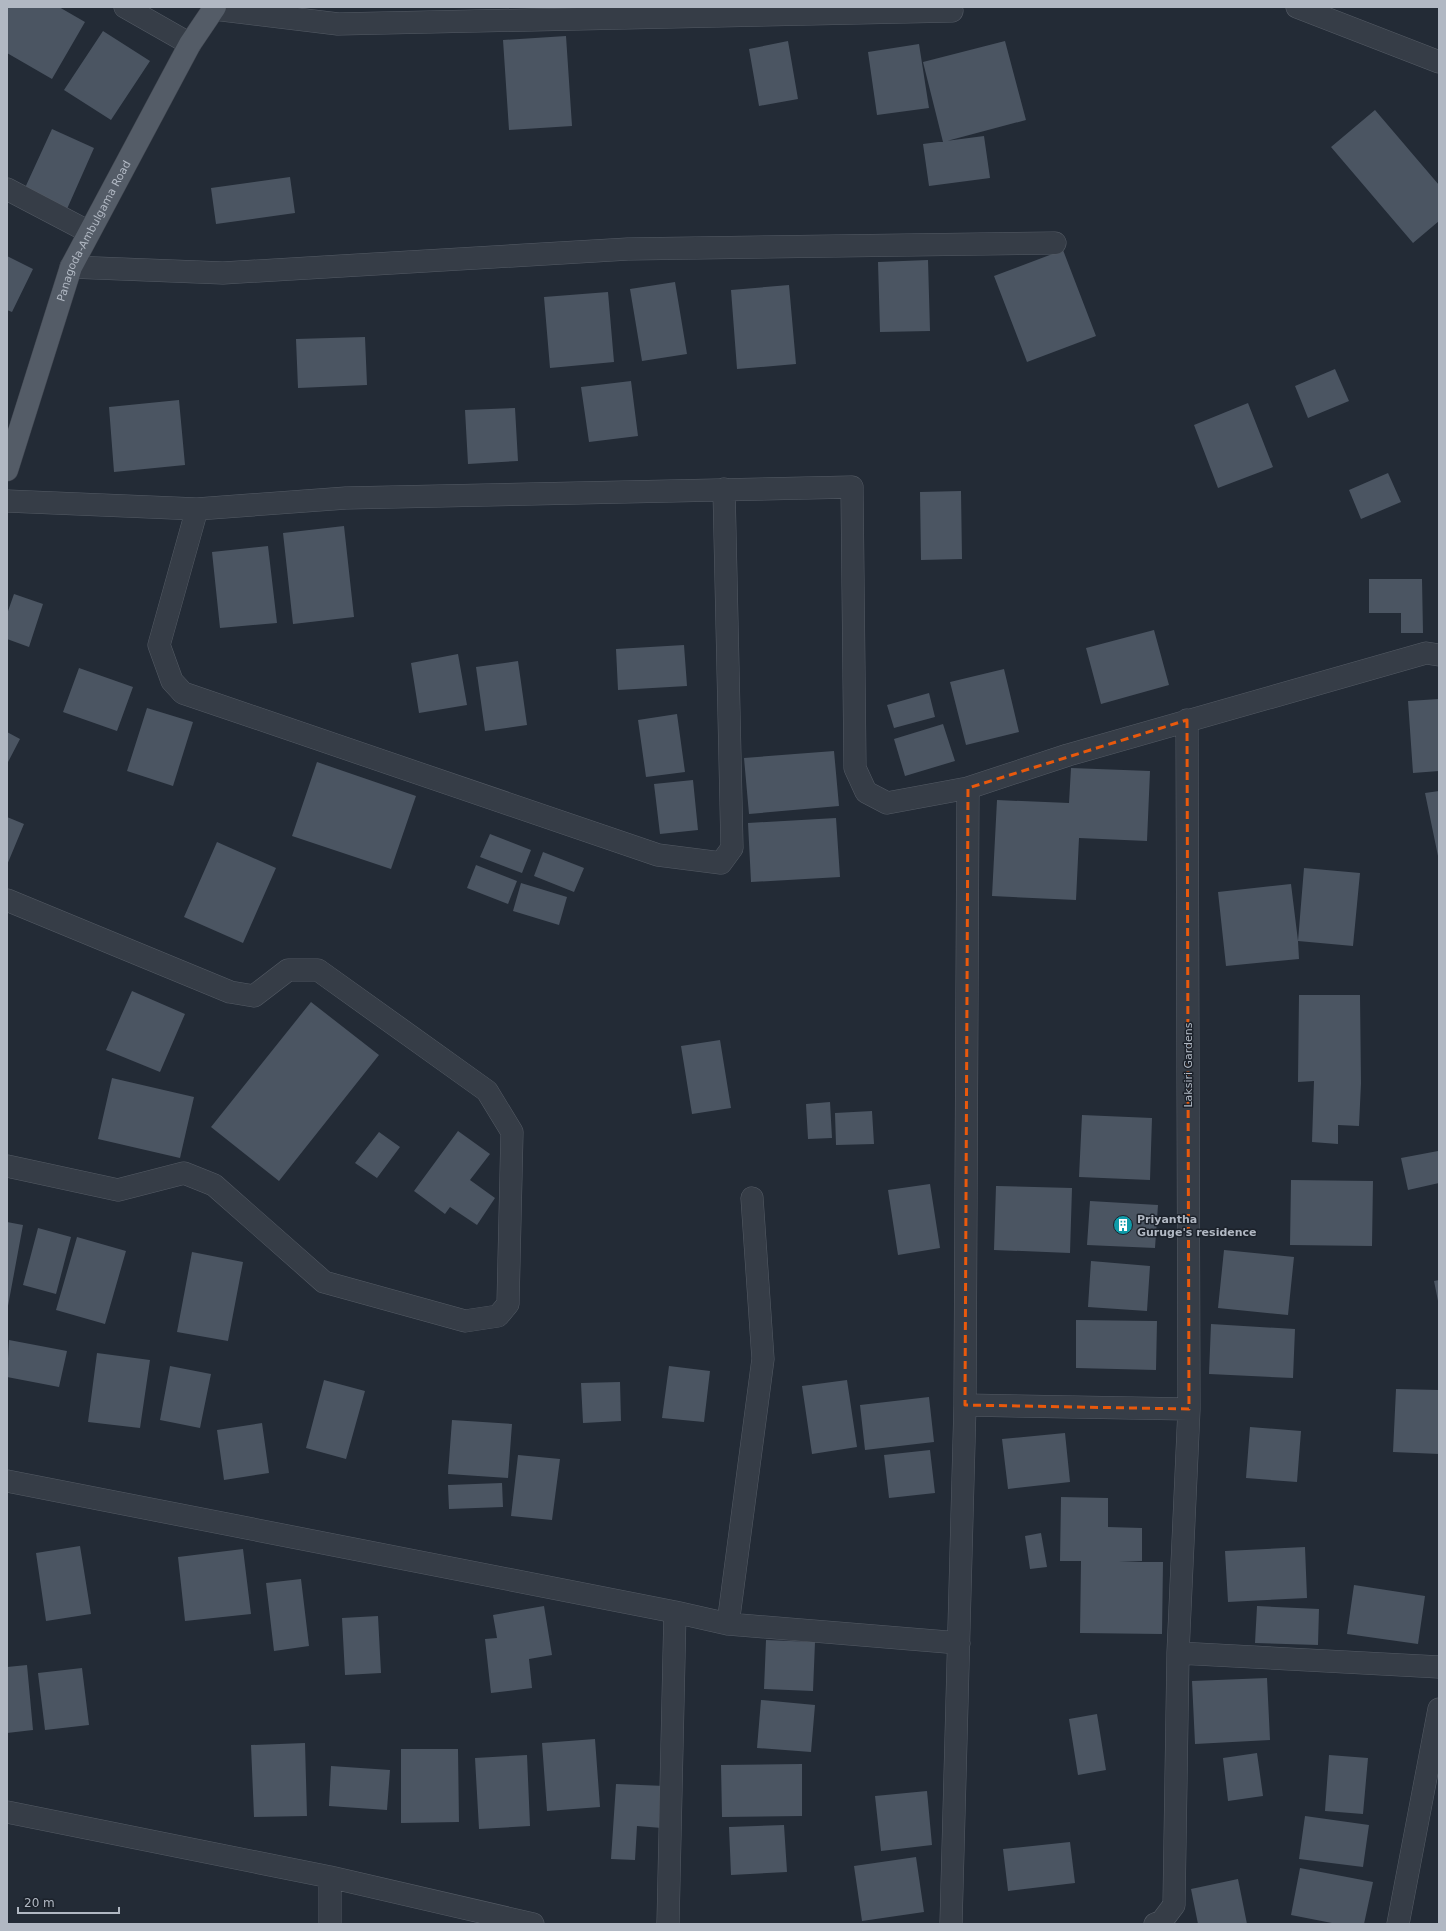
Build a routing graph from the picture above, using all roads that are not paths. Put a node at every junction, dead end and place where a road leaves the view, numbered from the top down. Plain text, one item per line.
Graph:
1 (125, 7) edge
2 (1297, 7) edge
3 (215, 8) edge
4 (952, 11) dead end
5 (190, 44) junction
6 (1439, 62) edge
7 (7, 189) edge
8 (89, 232) junction
9 (1055, 243) dead end
10 (71, 267) junction
11 (9, 460) edge
12 (724, 489) junction
13 (7, 501) edge
14 (197, 509) junction
15 (1439, 655) edge
16 (1187, 720) junction
17 (968, 788) junction
18 (7, 900) edge
19 (7, 1166) edge
20 (752, 1198) dead end
21 (965, 1405) junction
22 (1189, 1409) junction
23 (7, 1481) edge
24 (675, 1612) junction
25 (728, 1624) junction
26 (959, 1643) junction
27 (1178, 1653) junction
28 (1439, 1667) edge
29 (1439, 1709) edge
30 (7, 1812) edge
31 (330, 1877) junction
32 (330, 1924) edge
33 (534, 1924) edge
34 (668, 1924) edge
35 (951, 1924) edge
36 (1155, 1924) edge
37 (1398, 1924) edge

1 - 5 street
2 - 6 street
3 - 4 street
3 - 5 main road, Panagoda-Ambulgama Road
5 - 8 main road, Panagoda-Ambulgama Road
7 - 8 street
8 - 10 main road, Panagoda-Ambulgama Road
9 - 10 street
10 - 11 main road, Panagoda-Ambulgama Road
12 - 14 street
12 - 14 street
12 - 17 street
13 - 14 street
15 - 16 street
16 - 17 street
16 - 22 street, Laksiri Gardens
17 - 21 street
18 - 19 street
20 - 25 street
21 - 22 street
21 - 26 street
22 - 27 street, Laksiri Gardens
23 - 24 street
24 - 25 street
24 - 34 street
25 - 26 street
26 - 35 street
27 - 28 street
27 - 36 street, Laksiri Gardens
29 - 37 street
30 - 31 street
31 - 32 street
31 - 33 street

